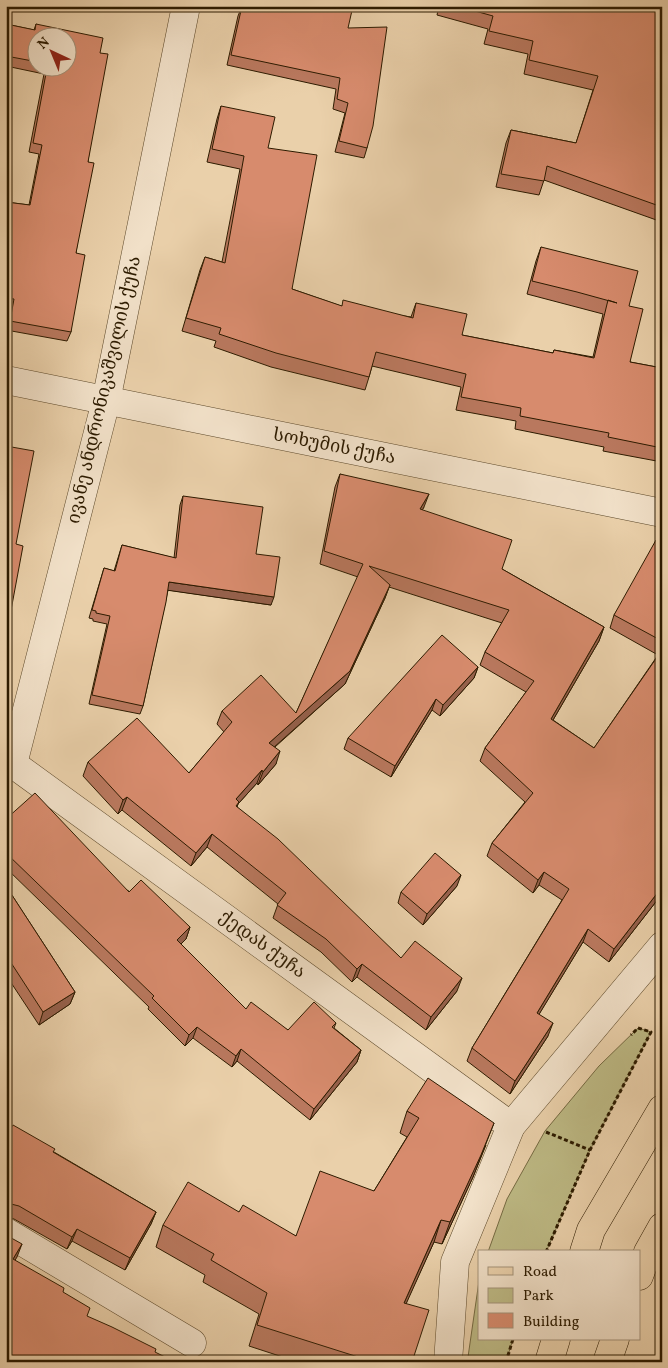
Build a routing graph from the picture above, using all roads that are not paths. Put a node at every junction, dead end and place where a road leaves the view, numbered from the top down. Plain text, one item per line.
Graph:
1 (186, 6) edge
2 (6, 380) edge
3 (106, 401) junction
4 (662, 513) edge
5 (9, 766) edge
6 (662, 946) edge
7 (662, 1109) edge
8 (512, 1126) junction
9 (662, 1227) edge
10 (6, 1232) edge
11 (585, 1250) edge
12 (640, 1273) edge
13 (556, 1340) edge
14 (616, 1340) edge
15 (192, 1343) dead end
16 (448, 1362) edge
17 (549, 1362) edge
18 (607, 1362) edge

1 - 3 street, ივანე ანდრონიკაშვილის ქუჩა
2 - 3 street, სოხუმის ქუჩა
3 - 4 street, სოხუმის ქუჩა
3 - 5 street, ივანე ანდრონიკაშვილის ქუჩა
5 - 8 street, ქედას ქუჩა
6 - 8 street
7 - 11 main road
8 - 16 street
9 - 12 main road
10 - 15 street
13 - 17 main road
14 - 18 main road

